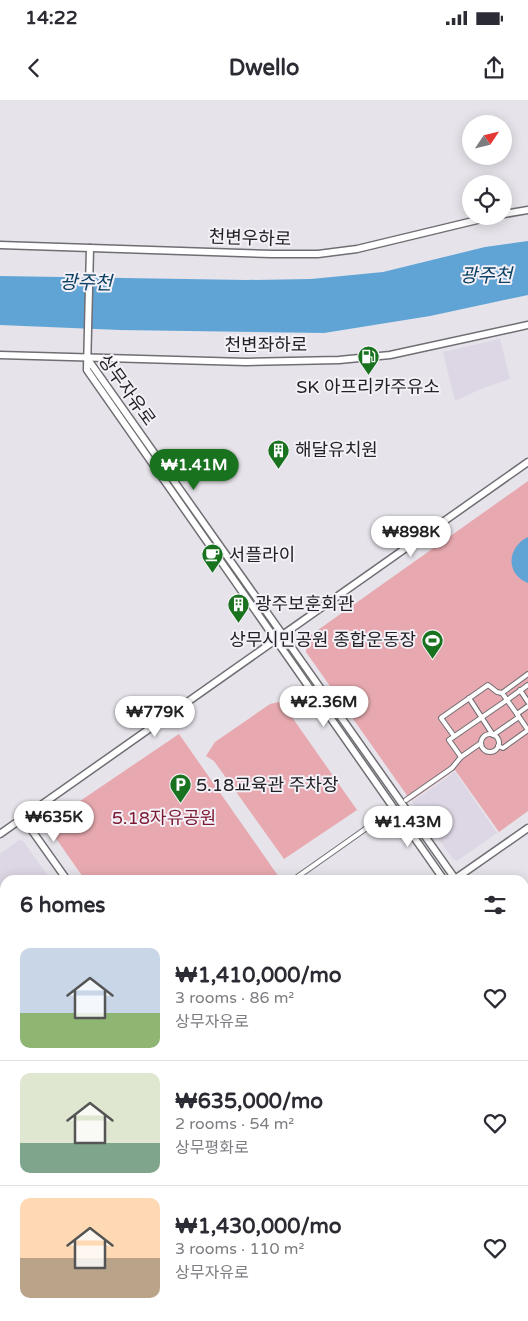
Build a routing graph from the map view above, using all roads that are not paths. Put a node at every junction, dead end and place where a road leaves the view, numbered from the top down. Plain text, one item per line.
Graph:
1 (528, 210) edge
2 (512, 213) edge
3 (462, 224) edge
4 (0, 245) edge
5 (90, 248) junction
6 (528, 325) edge
7 (0, 355) edge
8 (88, 358) junction
9 (528, 462) edge
10 (283, 636) junction
11 (276, 641) junction
12 (528, 674) edge
13 (528, 685) edge
14 (520, 690) junction
15 (502, 692) junction
16 (469, 698) junction
17 (507, 700) junction
18 (528, 702) edge
19 (528, 706) edge
20 (518, 715) junction
21 (482, 717) junction
22 (528, 730) edge
23 (493, 734) junction
24 (454, 736) junction
25 (481, 743) junction
26 (498, 746) junction
27 (461, 757) junction
28 (406, 800) dead end
29 (388, 813) dead end
30 (23, 818) junction
31 (528, 828) edge
32 (0, 834) edge
33 (63, 875) edge
34 (300, 875) edge
35 (440, 875) edge
36 (451, 875) edge
37 (462, 875) edge

1 - 2 street
3 - 5 street, 천변우하로
4 - 5 street, 천변우하로
5 - 8 street
6 - 8 street, 천변좌하로
7 - 8 street, 천변좌하로
8 - 10 street, 상무자유로
8 - 11 street, 상무자유로
9 - 10 street
10 - 11 street
10 - 36 street, 상무자유로
11 - 30 street
11 - 35 street, 상무자유로
12 - 15 street
13 - 14 street
14 - 17 street
14 - 18 street
15 - 16 street
15 - 17 street
16 - 21 street
16 - 24 street
17 - 20 street
17 - 21 street
19 - 20 street
20 - 22 street
20 - 23 street
21 - 23 street
21 - 24 street
22 - 26 street
23 - 25 street
23 - 26 street
24 - 27 street
25 - 26 street
25 - 27 street
27 - 28 street
29 - 34 street
30 - 32 street
30 - 33 street
31 - 37 street

